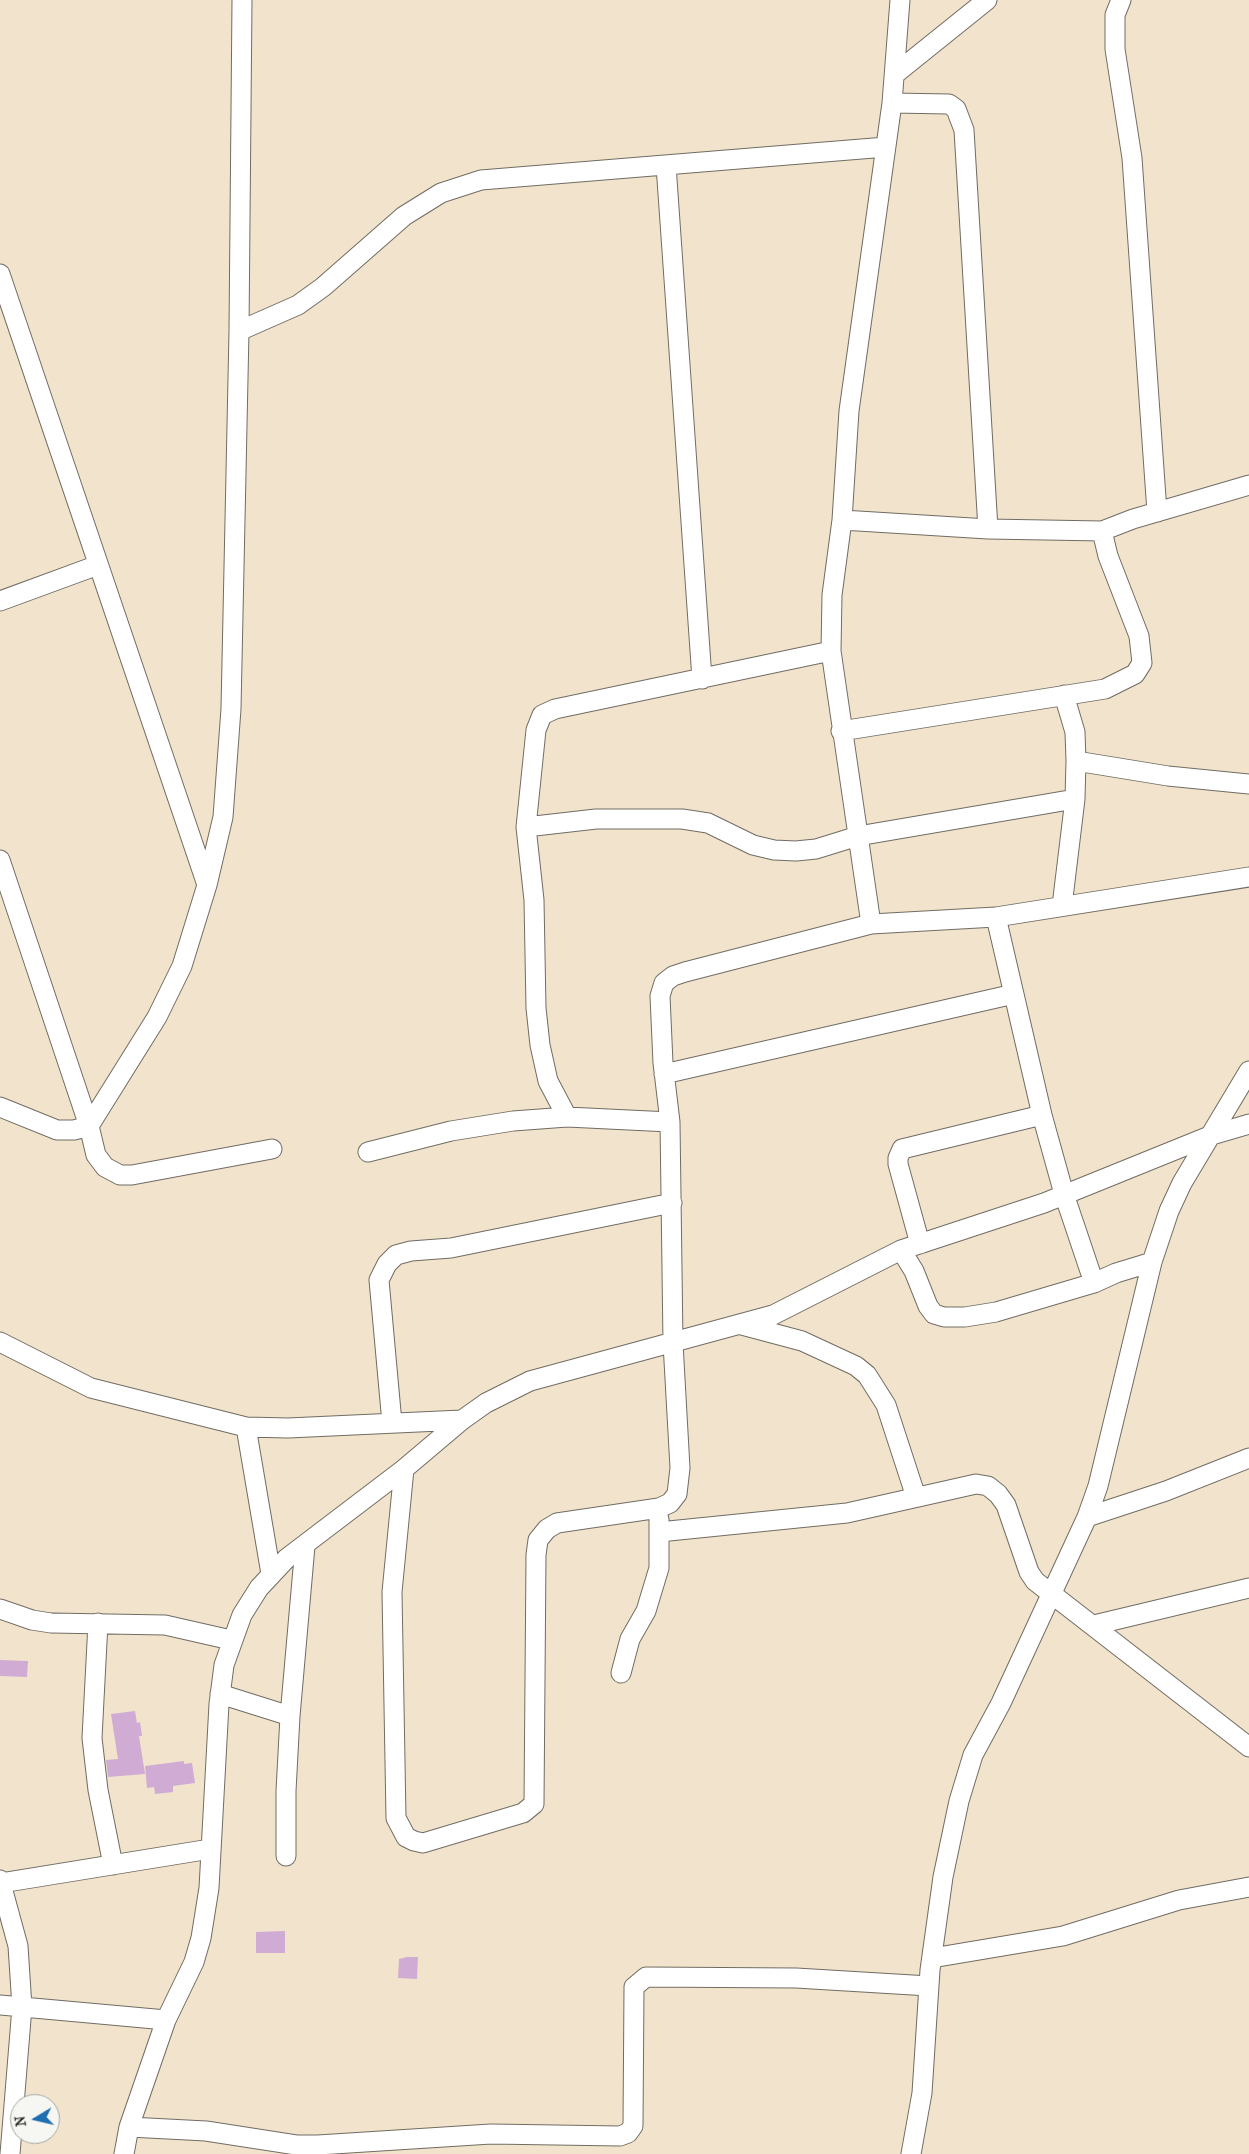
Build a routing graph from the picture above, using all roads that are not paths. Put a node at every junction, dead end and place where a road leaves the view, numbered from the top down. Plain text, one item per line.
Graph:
1 (242, 0) edge
2 (900, 0) edge
3 (987, 0) edge
4 (1122, 0) edge
5 (895, 74) junction
6 (892, 103) junction
7 (886, 147) junction
8 (666, 165) junction
9 (0, 274) edge
10 (239, 331) junction
11 (1249, 485) edge
12 (1158, 512) junction
13 (842, 520) junction
14 (988, 529) junction
15 (1102, 531) junction
16 (98, 565) junction
17 (0, 601) edge
18 (831, 652) junction
19 (702, 679) junction
20 (1064, 695) junction
21 (841, 731) junction
22 (1076, 761) junction
23 (1249, 784) edge
24 (1075, 799) junction
25 (526, 827) junction
26 (858, 836) junction
27 (0, 860) edge
28 (1249, 877) edge
29 (207, 885) junction
30 (1062, 906) junction
31 (996, 917) junction
32 (871, 924) junction
33 (1014, 994) junction
34 (1249, 1071) edge
35 (664, 1074) junction
36 (0, 1108) edge
37 (1042, 1115) junction
38 (567, 1117) junction
39 (670, 1122) junction
40 (1249, 1124) edge
41 (89, 1126) junction
42 (1212, 1136) junction
43 (272, 1149) dead end
44 (368, 1152) dead end
45 (1064, 1194) junction
46 (672, 1203) junction
47 (920, 1244) junction
48 (901, 1250) junction
49 (1152, 1262) junction
50 (1094, 1283) junction
51 (741, 1325) junction
52 (0, 1342) edge
53 (673, 1343) junction
54 (462, 1420) junction
55 (392, 1423) junction
56 (246, 1427) junction
57 (1249, 1458) edge
58 (404, 1469) junction
59 (916, 1497) junction
60 (659, 1508) junction
61 (1087, 1517) junction
62 (659, 1532) junction
63 (305, 1546) junction
64 (271, 1574) junction
65 (1249, 1588) edge
66 (1051, 1592) junction
67 (0, 1609) edge
68 (98, 1623) junction
69 (1094, 1625) junction
70 (231, 1640) junction
71 (621, 1673) dead end
72 (220, 1694) junction
73 (290, 1716) junction
74 (1249, 1747) edge
75 (210, 1849) junction
76 (286, 1856) dead end
77 (113, 1865) junction
78 (0, 1881) edge
79 (1249, 1887) edge
80 (932, 1958) junction
81 (929, 1986) junction
82 (0, 2005) edge
83 (22, 2007) junction
84 (166, 2020) junction
85 (129, 2128) junction
86 (10, 2154) edge
87 (124, 2154) edge
88 (911, 2154) edge

1 - 10 street
2 - 5 street
3 - 5 street
4 - 12 street
5 - 6 street
6 - 7 street
6 - 14 street
7 - 8 street
7 - 13 street
8 - 10 street
8 - 19 street
9 - 16 street
10 - 29 street
11 - 12 street
12 - 15 street
13 - 14 street
13 - 18 street
14 - 15 street
15 - 20 street
16 - 17 street
16 - 29 street
18 - 19 street
18 - 21 street
19 - 25 street
20 - 21 street
20 - 22 street
21 - 26 street
22 - 23 street
22 - 24 street
24 - 26 street
24 - 30 street
25 - 26 street
25 - 38 street
26 - 32 street
27 - 41 street
28 - 30 street
29 - 41 street
30 - 31 street
31 - 32 street
31 - 33 street
32 - 35 street
33 - 35 street
33 - 37 street
34 - 42 street
35 - 39 street
36 - 41 street
37 - 45 street
37 - 47 street
38 - 39 street
38 - 44 street
39 - 46 street
40 - 42 street
41 - 43 street
42 - 45 street
42 - 49 street
45 - 47 street
45 - 50 street
46 - 53 street
46 - 55 street
47 - 48 street
48 - 50 street
48 - 51 street
49 - 50 street
49 - 61 street
51 - 53 street
51 - 59 street
52 - 56 street
53 - 54 street
53 - 60 street
54 - 55 street
54 - 58 street
55 - 56 street
56 - 64 street
57 - 61 street
58 - 60 street
58 - 63 street
59 - 62 street
59 - 66 street
60 - 62 street
61 - 66 street
62 - 71 street
63 - 64 street
63 - 73 street
64 - 70 street
65 - 69 street
66 - 69 street
66 - 80 street
67 - 68 street
68 - 70 street
68 - 77 street
69 - 74 street
70 - 72 street
72 - 73 street
72 - 75 street
73 - 76 street
75 - 77 street
75 - 84 street
77 - 78 street
78 - 83 street
79 - 80 street
80 - 81 street
81 - 85 street
81 - 88 street
82 - 83 street
83 - 84 street
83 - 86 street
84 - 85 street
85 - 87 street

